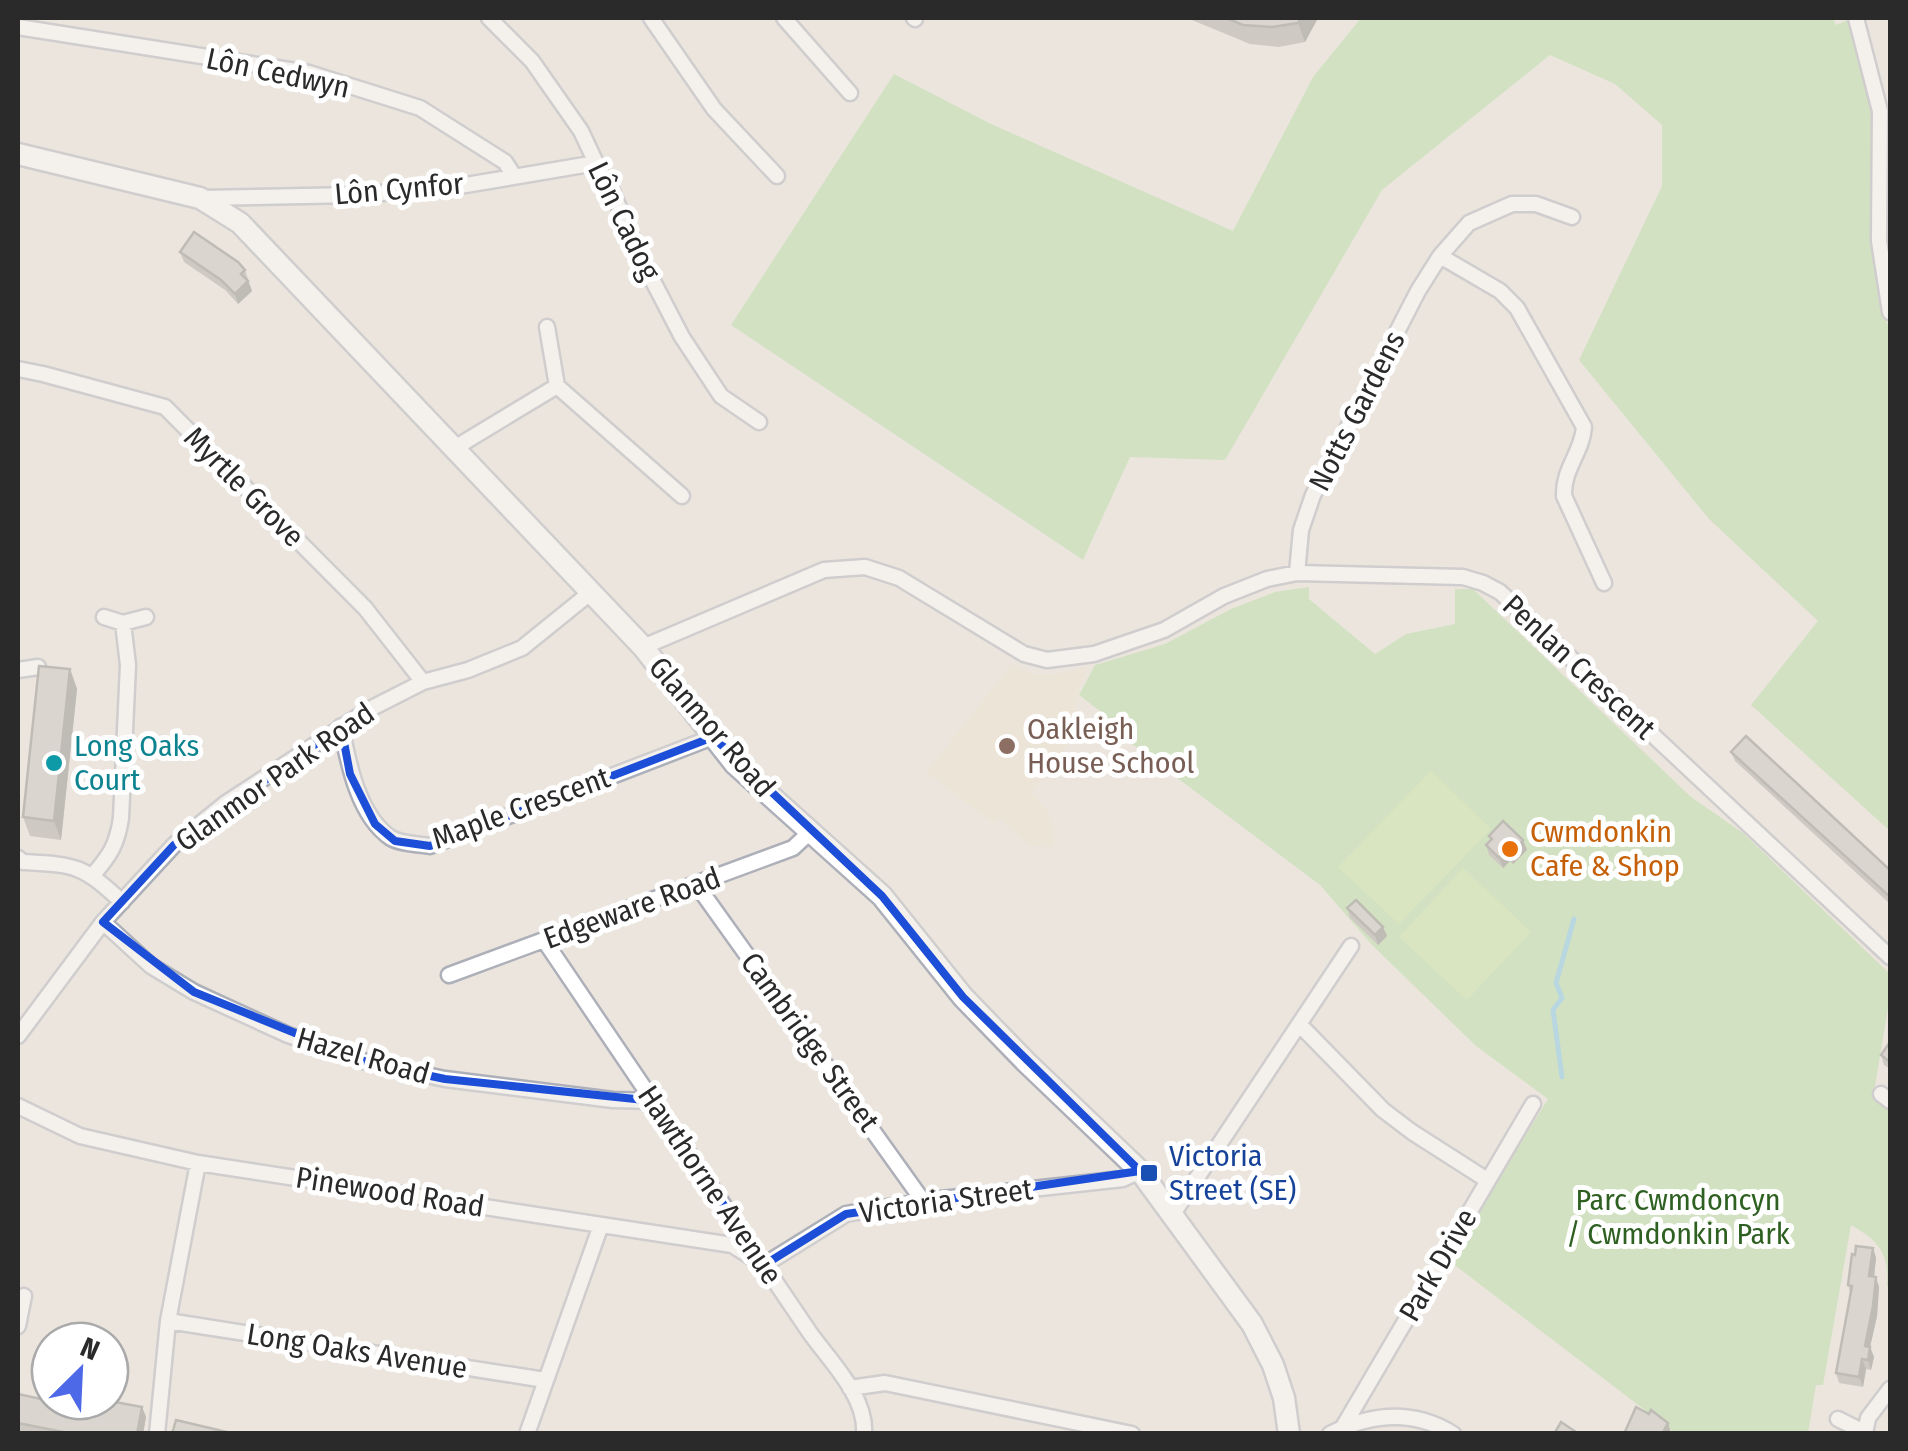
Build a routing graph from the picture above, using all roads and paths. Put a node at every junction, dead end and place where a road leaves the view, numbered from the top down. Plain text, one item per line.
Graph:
1 (489, 18) edge
2 (651, 18) edge
3 (784, 18) edge
4 (1856, 18) edge
5 (18, 27) edge
6 (850, 93) dead end
7 (18, 154) edge
8 (596, 163) junction
9 (514, 176) junction
10 (778, 176) dead end
11 (200, 198) junction
12 (1572, 217) dead end
13 (1440, 256) junction
14 (1890, 312) edge
15 (547, 328) dead end
16 (18, 369) edge
17 (558, 386) junction
18 (759, 422) dead end
19 (454, 449) junction
20 (682, 496) dead end
21 (1297, 574) junction
22 (1604, 583) dead end
23 (590, 593) junction
24 (104, 617) dead end
25 (146, 617) dead end
26 (123, 623) junction
27 (643, 647) junction
28 (38, 667) edge
29 (18, 672) edge
30 (423, 682) junction
31 (341, 726) junction
32 (712, 737) junction
33 (810, 832) junction
34 (18, 858) edge
35 (93, 876) junction
36 (696, 884) junction
37 (122, 902) junction
38 (103, 922) junction
39 (544, 940) junction
40 (1351, 946) dead end
41 (1890, 957) edge
42 (449, 975) dead end
43 (1300, 1025) junction
44 (18, 1036) edge
45 (654, 1101) junction
46 (1533, 1104) dead end
47 (18, 1106) edge
48 (198, 1163) junction
49 (1140, 1171) junction
50 (1488, 1180) junction
51 (923, 1201) junction
52 (1173, 1214) junction
53 (601, 1224) junction
54 (764, 1265) junction
55 (24, 1296) dead end
56 (168, 1320) junction
57 (18, 1326) edge
58 (546, 1380) junction
59 (850, 1388) junction
60 (1890, 1390) edge
61 (1838, 1419) dead end
62 (1336, 1430) edge
63 (1865, 1432) edge
64 (157, 1434) edge
65 (528, 1434) edge
66 (864, 1434) edge
67 (1132, 1434) edge
68 (1289, 1434) edge
69 (1452, 1434) edge

1 - 8 street, Lôn Cadog
2 - 10 street
3 - 6 street
4 - 14 street
5 - 9 street, Lôn Cedwyn
7 - 11 street, Glanmor Road
8 - 9 street, Lôn Cynfor
8 - 18 street, Lôn Cadog
9 - 11 street, Lôn Cynfor
11 - 19 street, Glanmor Road
12 - 13 street, Notts Gardens
13 - 21 street, Notts Gardens
13 - 22 street
15 - 17 street
16 - 30 street, Myrtle Grove
17 - 19 street
17 - 20 street
19 - 23 street, Glanmor Road
21 - 27 street, Penlan Crescent
21 - 41 street, Penlan Crescent
23 - 27 street, Glanmor Road
23 - 30 street, Glanmor Park Road
24 - 26 street
25 - 26 street
26 - 35 street
27 - 32 street, Glanmor Road
28 - 29 street
30 - 31 street, Glanmor Park Road
31 - 32 street, Maple Crescent
31 - 37 street, Glanmor Park Road
32 - 33 street, Glanmor Road
33 - 36 street, Edgeware Road
33 - 49 street, Glanmor Road
34 - 35 street
35 - 37 street
36 - 39 street, Edgeware Road
36 - 51 street, Cambridge Street
37 - 38 street, Glanmor Park Road
38 - 44 street, Glanmor Park Road
38 - 45 street, Hazel Road
39 - 42 street, Edgeware Road
39 - 45 street, Hawthorne Avenue
40 - 43 street
43 - 50 street
43 - 52 street
45 - 54 street, Hawthorne Avenue
46 - 50 street, Park Drive
47 - 48 street, Pinewood Road
48 - 53 street, Pinewood Road
48 - 56 street
49 - 51 street, Victoria Street
49 - 52 street, Glanmor Road
50 - 62 street, Park Drive
51 - 54 street, Victoria Street
52 - 68 street, Glanmor Road
53 - 54 street, Pinewood Road
53 - 58 street
54 - 59 street, Hawthorne Avenue
55 - 57 street
56 - 58 street, Long Oaks Avenue
56 - 64 street
58 - 65 street
59 - 66 street, Hawthorne Avenue
59 - 67 street
60 - 63 street
61 - 63 street
62 - 69 street

